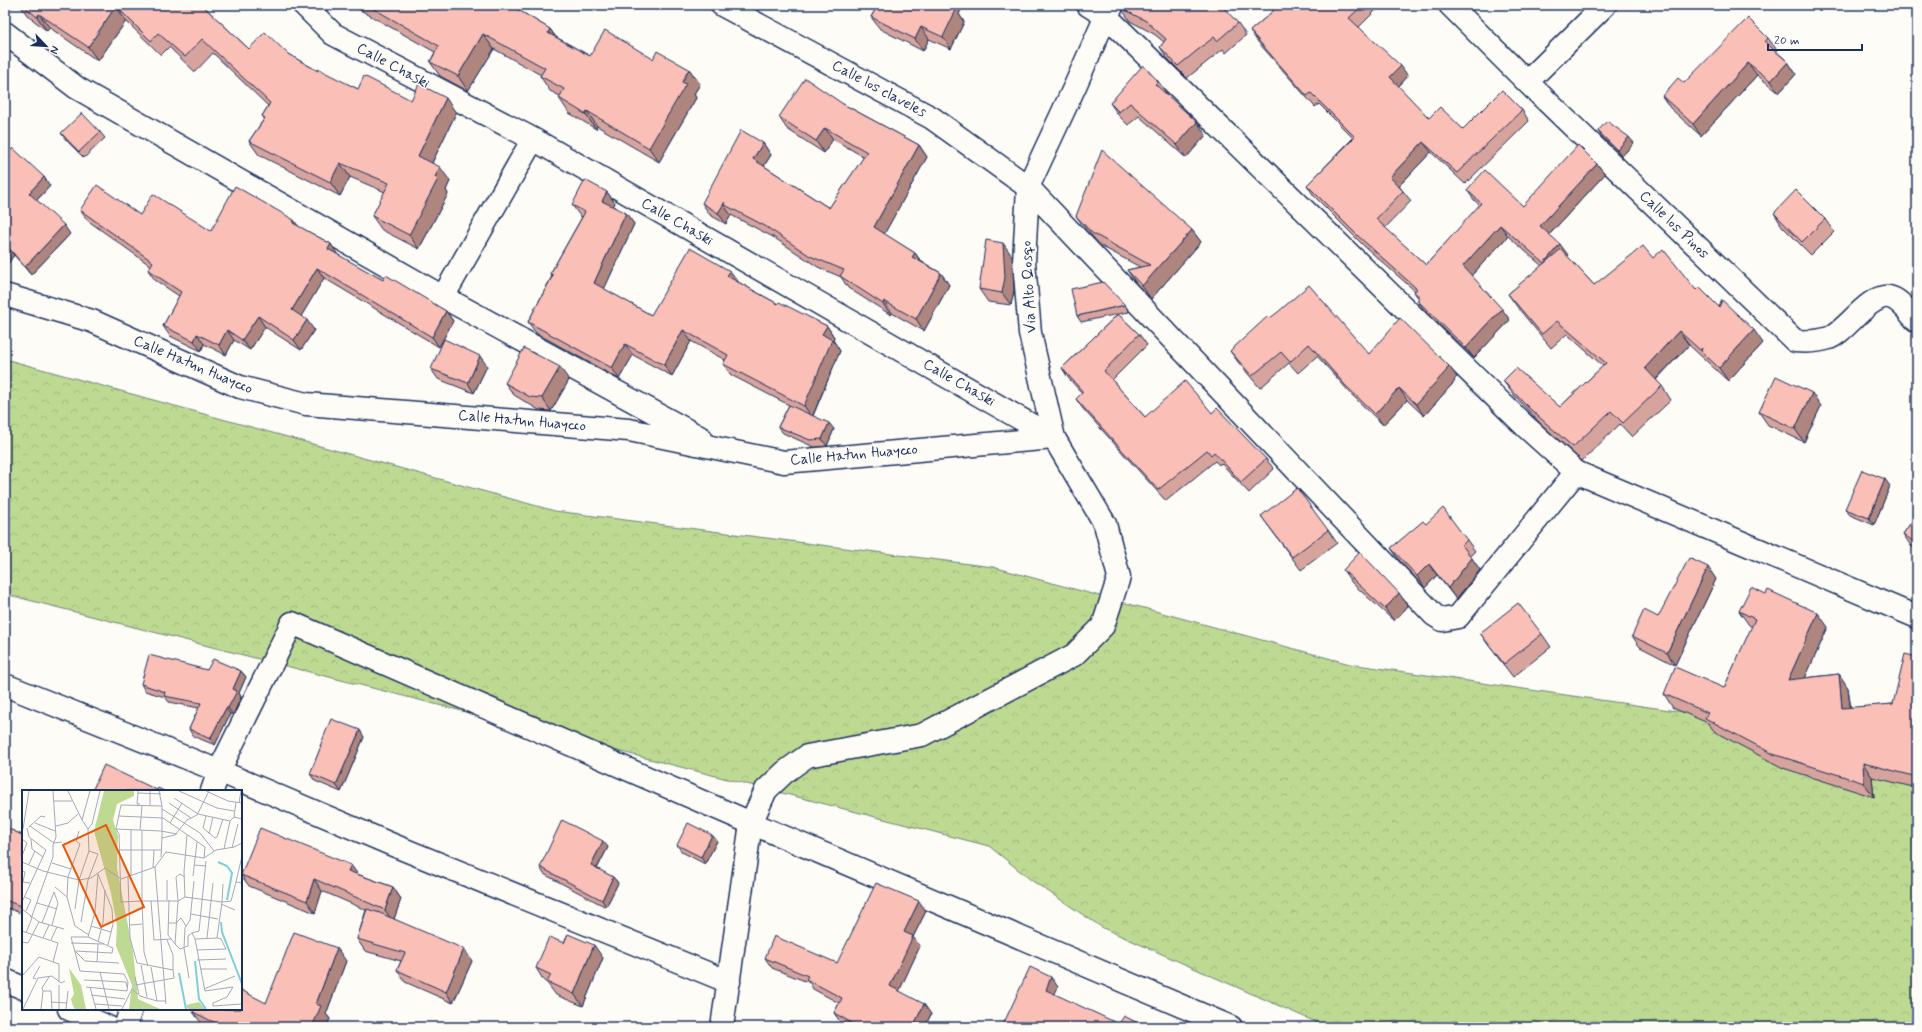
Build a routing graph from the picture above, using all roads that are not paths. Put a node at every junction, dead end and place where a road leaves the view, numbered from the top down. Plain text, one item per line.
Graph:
1 (304, 5) edge
2 (722, 5) edge
3 (1450, 5) edge
4 (1605, 5) edge
5 (1102, 9) edge
6 (5, 33) edge
7 (1527, 82) junction
8 (533, 139) junction
9 (1028, 187) junction
10 (5, 295) edge
11 (443, 297) junction
12 (1917, 321) edge
13 (1054, 438) junction
14 (722, 449) junction
15 (1576, 472) junction
16 (1917, 617) edge
17 (5, 685) edge
18 (219, 771) junction
19 (212, 790) edge
20 (751, 823) junction
21 (5, 980) edge
22 (729, 982) junction
23 (22, 988) edge
24 (71, 1010) edge
25 (131, 1010) edge
26 (108, 1027) edge
27 (125, 1027) edge
28 (722, 1027) edge
29 (1231, 1027) edge

1 - 8 street, Calle Chaski
2 - 9 street, Calle los claveles
3 - 7 street, Calle los Pinos
4 - 7 street
5 - 9 street, Via Alto Qosqo
5 - 15 street
6 - 11 street
7 - 12 street, Calle los Pinos
8 - 11 street
8 - 13 street, Calle Chaski
9 - 13 street, Via Alto Qosqo
9 - 15 street, Calle los claveles
10 - 14 street, Calle Hatun Huaycco
11 - 14 street
13 - 14 street, Calle Hatun Huaycco
13 - 20 street, Via Alto Qosqo
15 - 16 street
17 - 18 street
18 - 19 street
18 - 20 street
18 - 22 street
20 - 22 street, Via Alto Qosqo
20 - 29 street
21 - 23 street
22 - 28 street, Via Alto Qosqo
24 - 26 street
25 - 27 street

